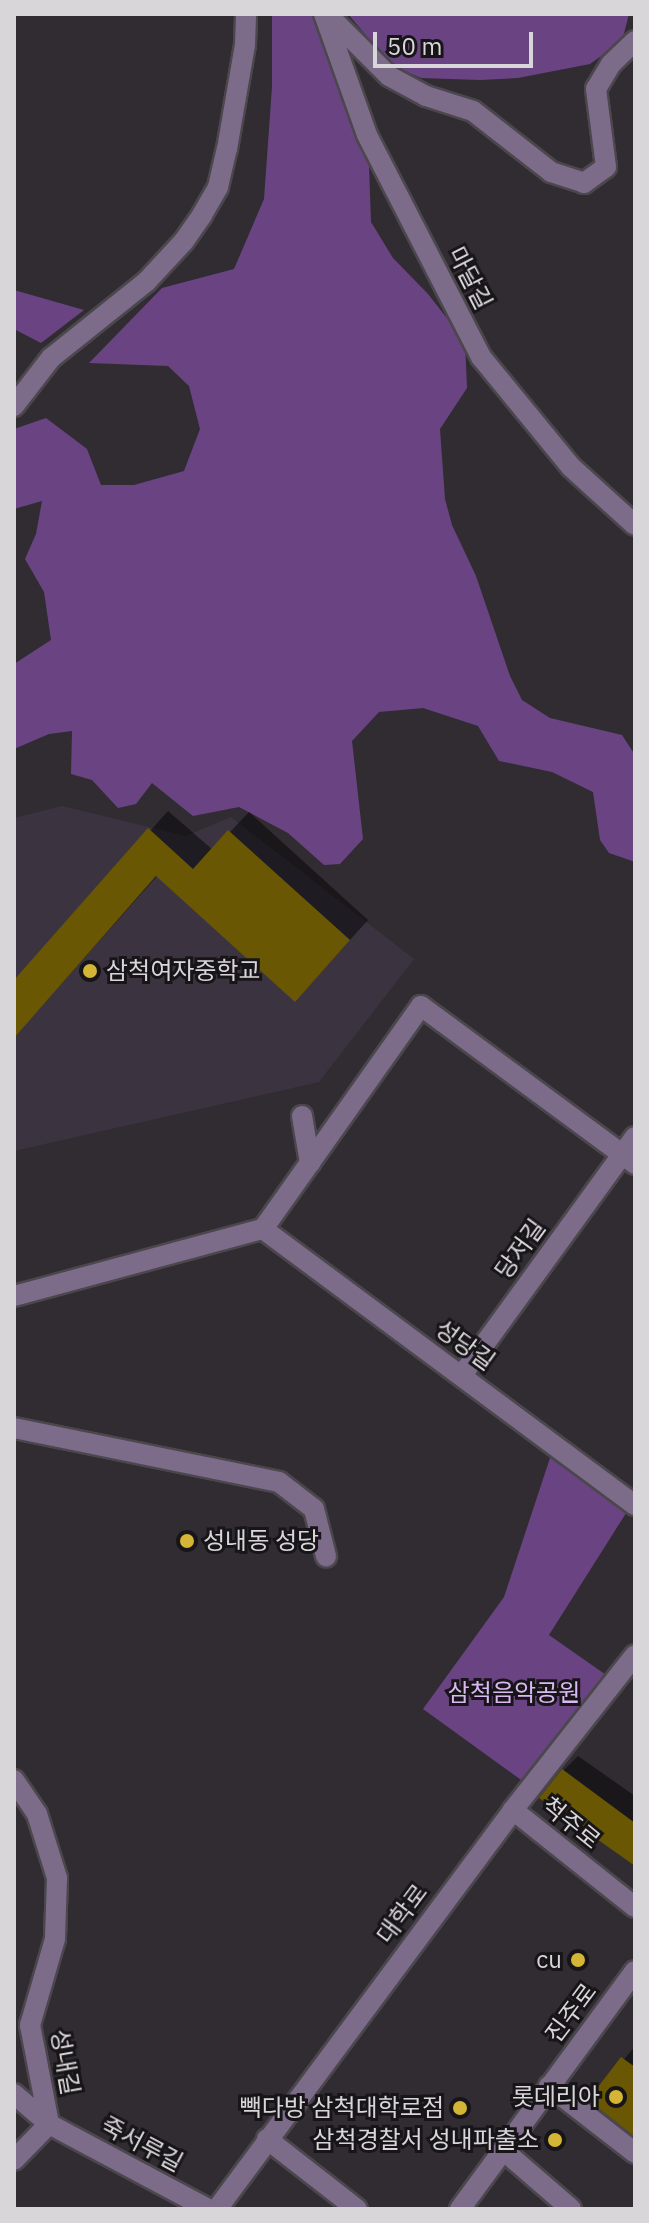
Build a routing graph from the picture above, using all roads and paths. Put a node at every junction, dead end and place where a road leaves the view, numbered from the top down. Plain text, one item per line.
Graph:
1 (246, 14) edge
2 (325, 14) edge
3 (635, 41) edge
4 (14, 406) edge
5 (635, 525) edge
6 (302, 1116) dead end
7 (635, 1137) edge
8 (628, 1159) edge
9 (310, 1163) junction
10 (263, 1229) junction
11 (14, 1296) edge
12 (462, 1375) junction
13 (14, 1428) edge
14 (635, 1505) edge
15 (326, 1556) dead end
16 (635, 1655) edge
17 (14, 1780) edge
18 (513, 1810) junction
19 (635, 1907) edge
20 (635, 1971) edge
21 (549, 2086) junction
22 (14, 2094) edge
23 (49, 2124) junction
24 (267, 2139) junction
25 (503, 2150) junction
26 (635, 2153) edge
27 (14, 2160) edge
28 (208, 2209) edge
29 (217, 2209) edge
30 (357, 2209) edge
31 (460, 2209) edge
32 (571, 2209) edge

1 - 4 street
2 - 3 street
2 - 5 street, 마달길
6 - 9 street
7 - 8 street, 당저길
8 - 9 street
8 - 12 street, 당저길
9 - 10 street
10 - 11 street
10 - 12 street, 성당길
12 - 14 street, 성당길
13 - 15 street
16 - 18 street, 대학로
17 - 23 street, 성내길
18 - 19 street, 척주로
18 - 24 street, 대학로
20 - 21 street, 진주로
21 - 25 street, 진주로
21 - 26 street
22 - 23 street, 죽서루길
23 - 27 street, 성내길
23 - 28 street, 죽서루길
24 - 29 street, 대학로
24 - 30 street
25 - 31 street, 진주로
25 - 32 street

